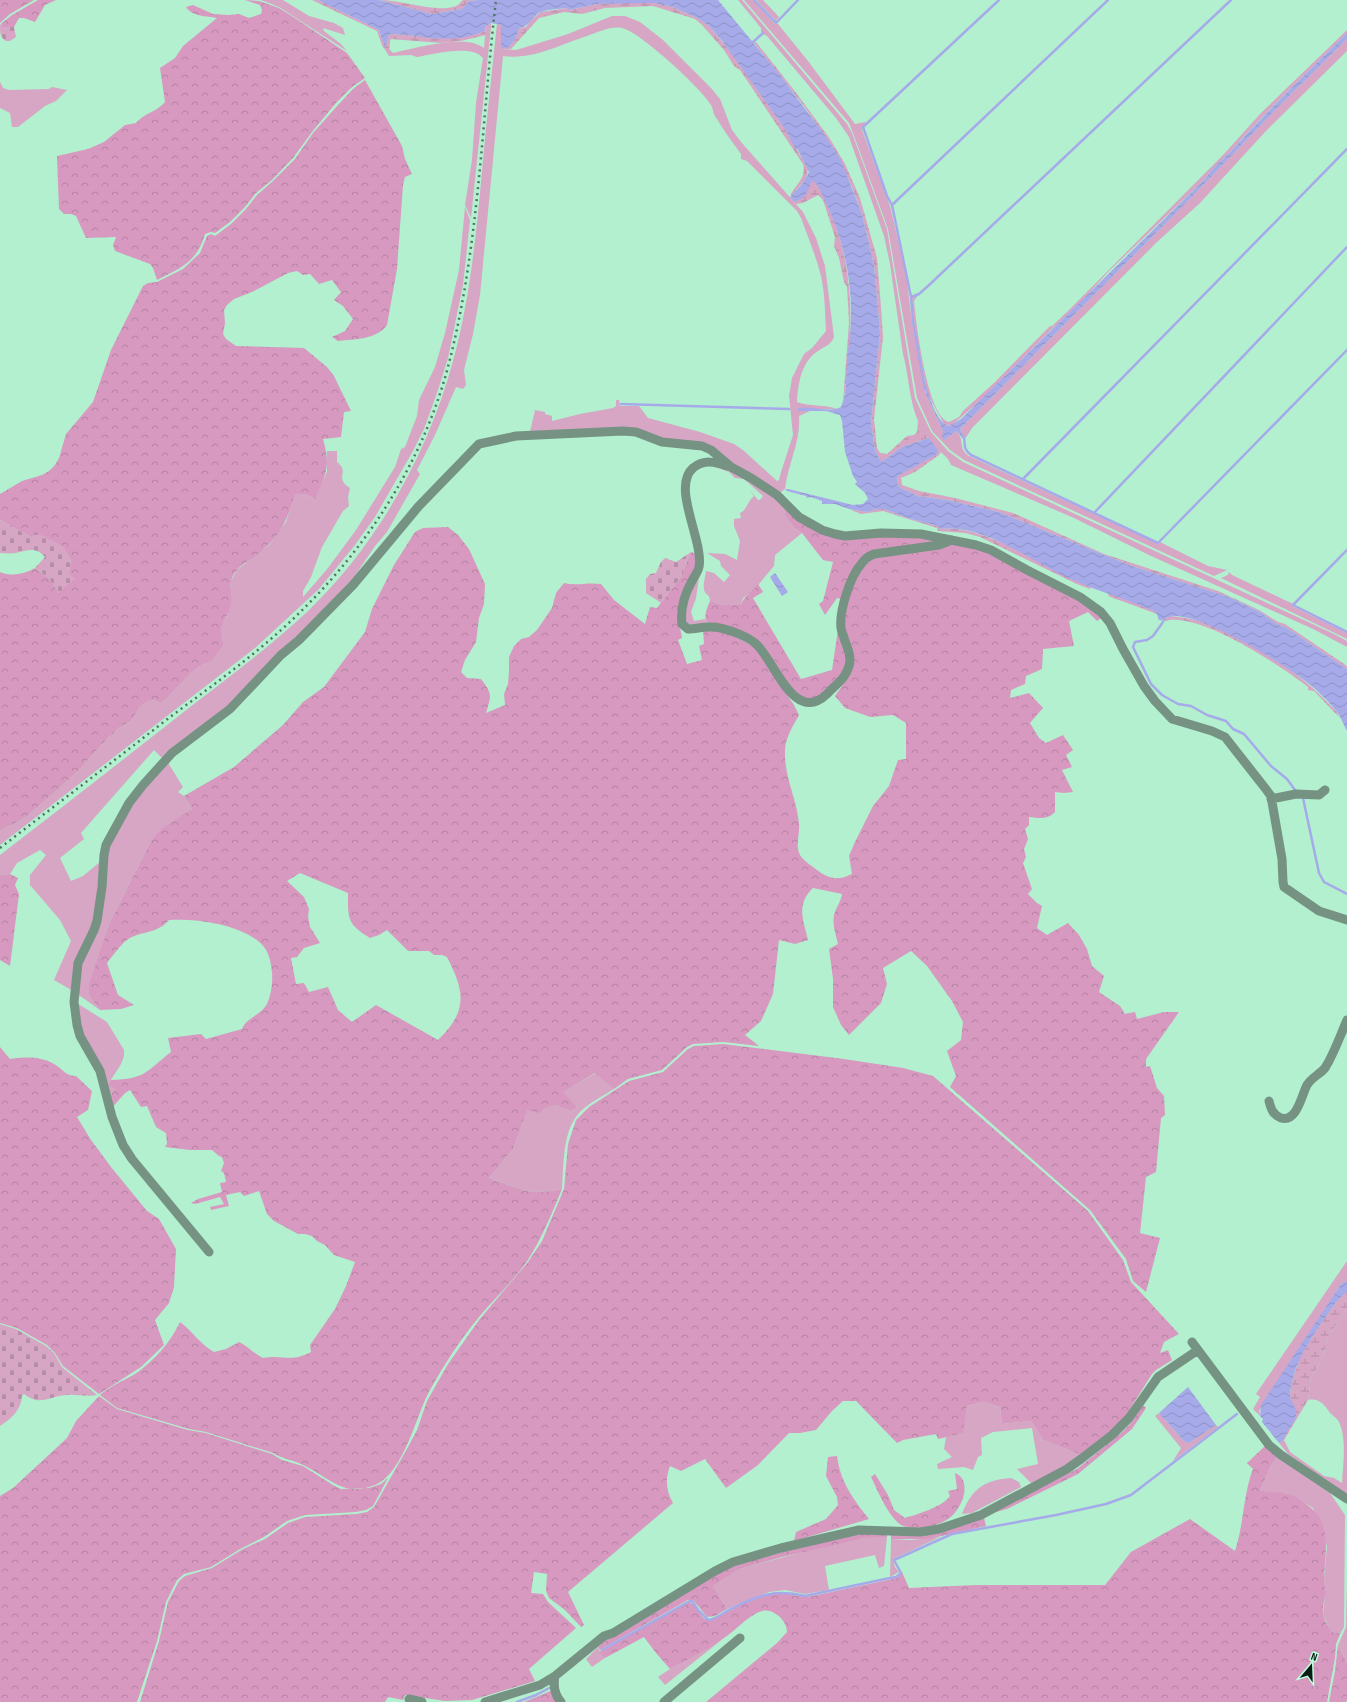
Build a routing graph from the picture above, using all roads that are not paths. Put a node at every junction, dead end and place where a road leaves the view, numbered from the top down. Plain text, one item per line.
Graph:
1 (731, 467) junction
2 (954, 539) junction
3 (1325, 790) dead end
4 (1271, 799) junction
5 (1347, 920) edge
6 (1347, 1020) edge
7 (1269, 1101) dead end
8 (209, 1252) dead end
9 (1192, 1342) dead end
10 (1198, 1350) junction
11 (1347, 1499) edge
12 (740, 1638) dead end
13 (555, 1676) junction
14 (409, 1699) dead end
15 (422, 1702) edge
16 (485, 1702) edge
17 (561, 1702) edge
18 (664, 1702) edge

1 - 2 street
1 - 2 street
1 - 8 street
2 - 4 street
3 - 4 street
4 - 5 street
6 - 7 street
9 - 10 street
10 - 11 street
10 - 13 street
12 - 18 street
13 - 16 street
13 - 17 street
14 - 15 street

